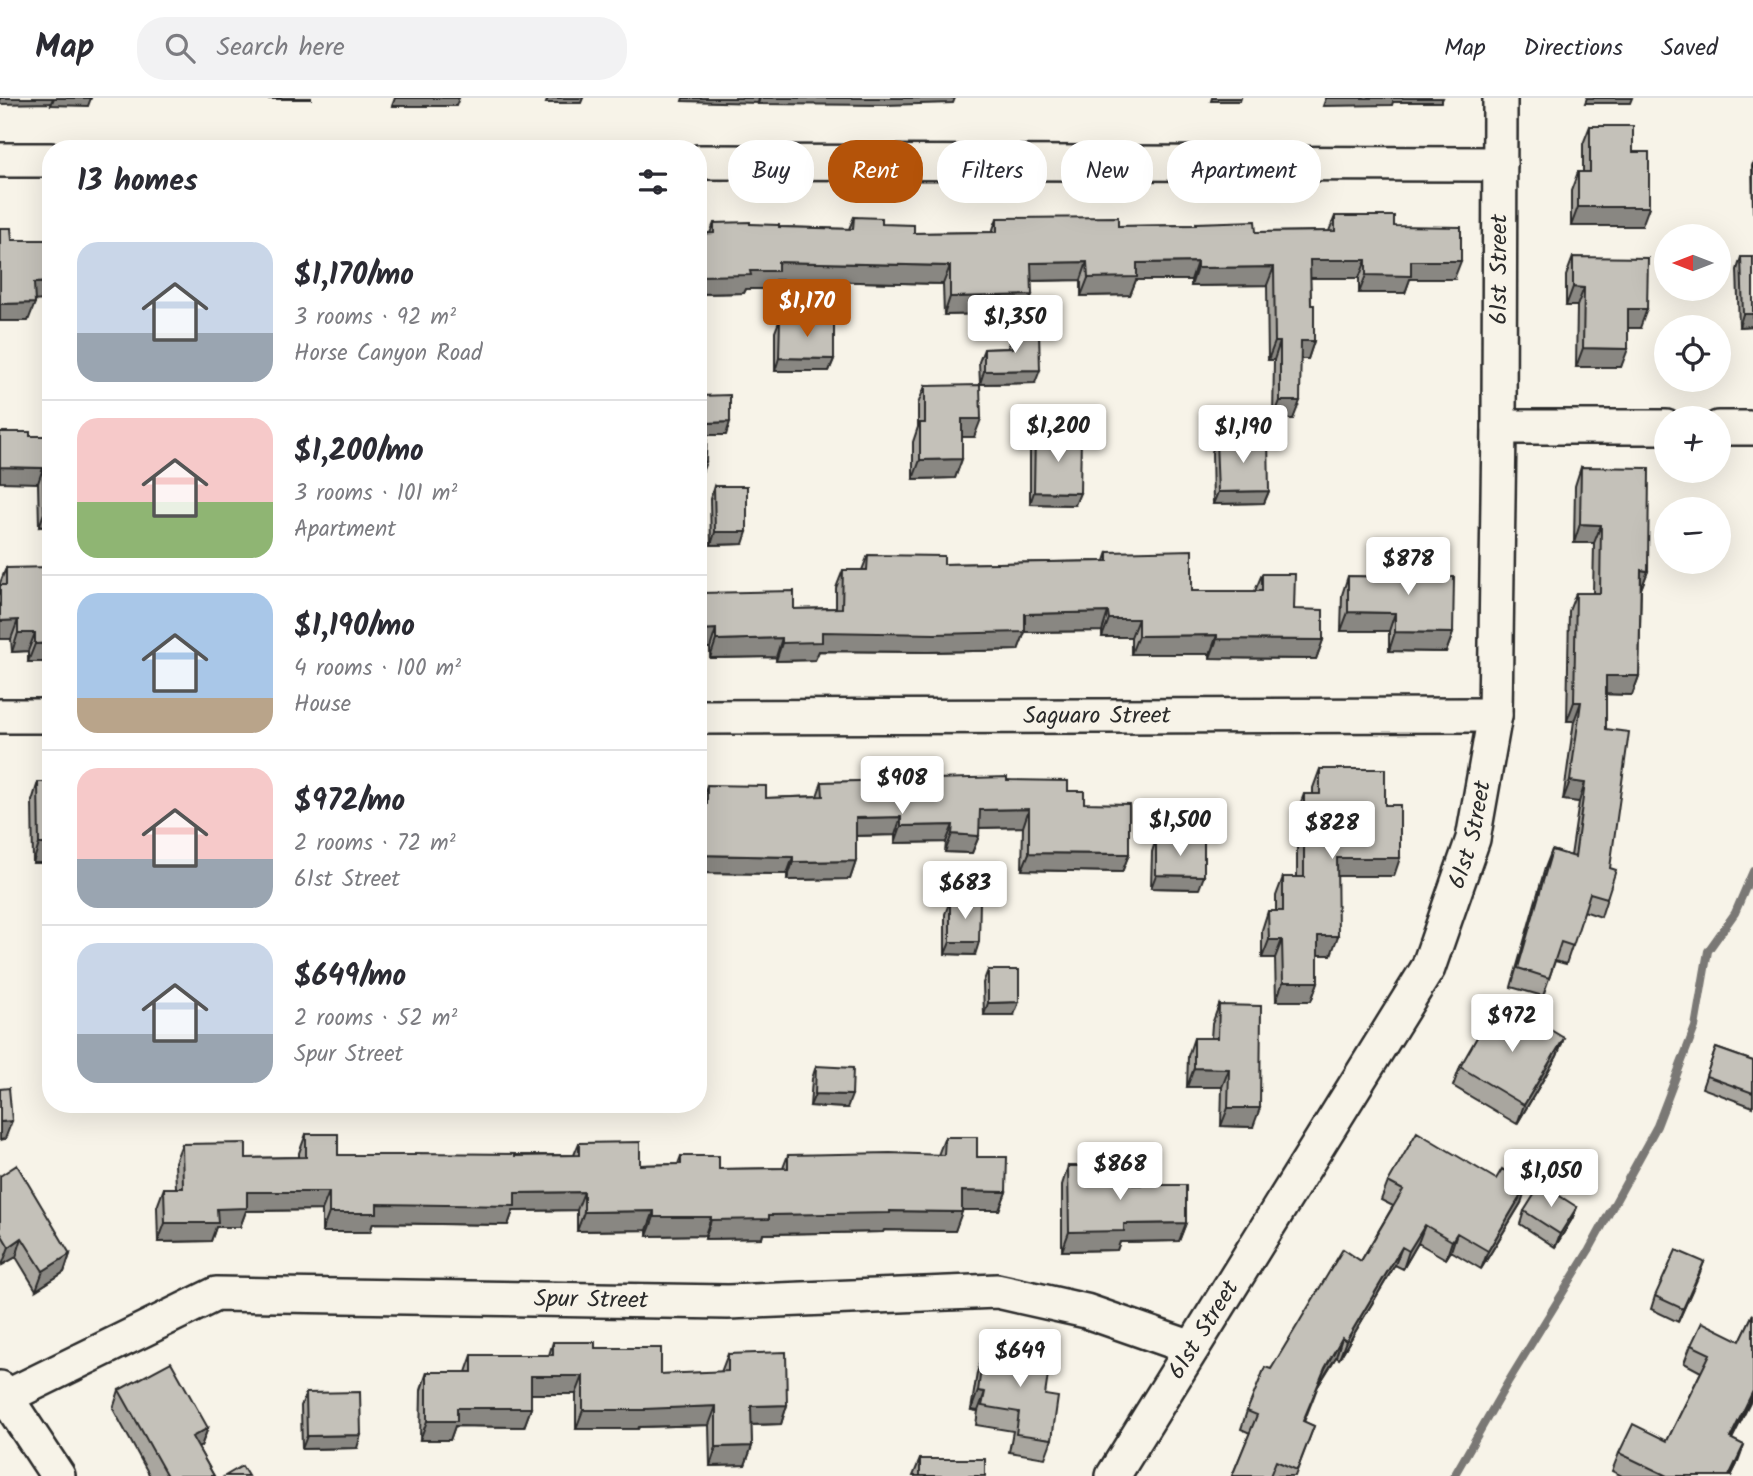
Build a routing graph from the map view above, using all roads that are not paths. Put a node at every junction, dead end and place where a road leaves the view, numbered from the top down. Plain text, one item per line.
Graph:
1 (1500, 98) edge
2 (0, 160) edge
3 (42, 160) edge
4 (707, 162) edge
5 (1500, 164) junction
6 (1499, 427) junction
7 (1654, 428) edge
8 (1731, 428) edge
9 (1753, 428) edge
10 (1495, 715) junction
11 (0, 716) edge
12 (42, 716) edge
13 (707, 717) edge
14 (1192, 1348) junction
15 (3, 1392) edge
16 (58, 1476) edge
17 (1112, 1476) edge

1 - 5 street, 61st Street
2 - 3 street
4 - 5 street
5 - 6 street, 61st Street
6 - 7 street
6 - 10 street, 61st Street
8 - 9 street
10 - 13 street, Saguaro Street
10 - 14 street, 61st Street
11 - 12 street
14 - 15 street, Spur Street
14 - 17 street, 61st Street
15 - 16 street

